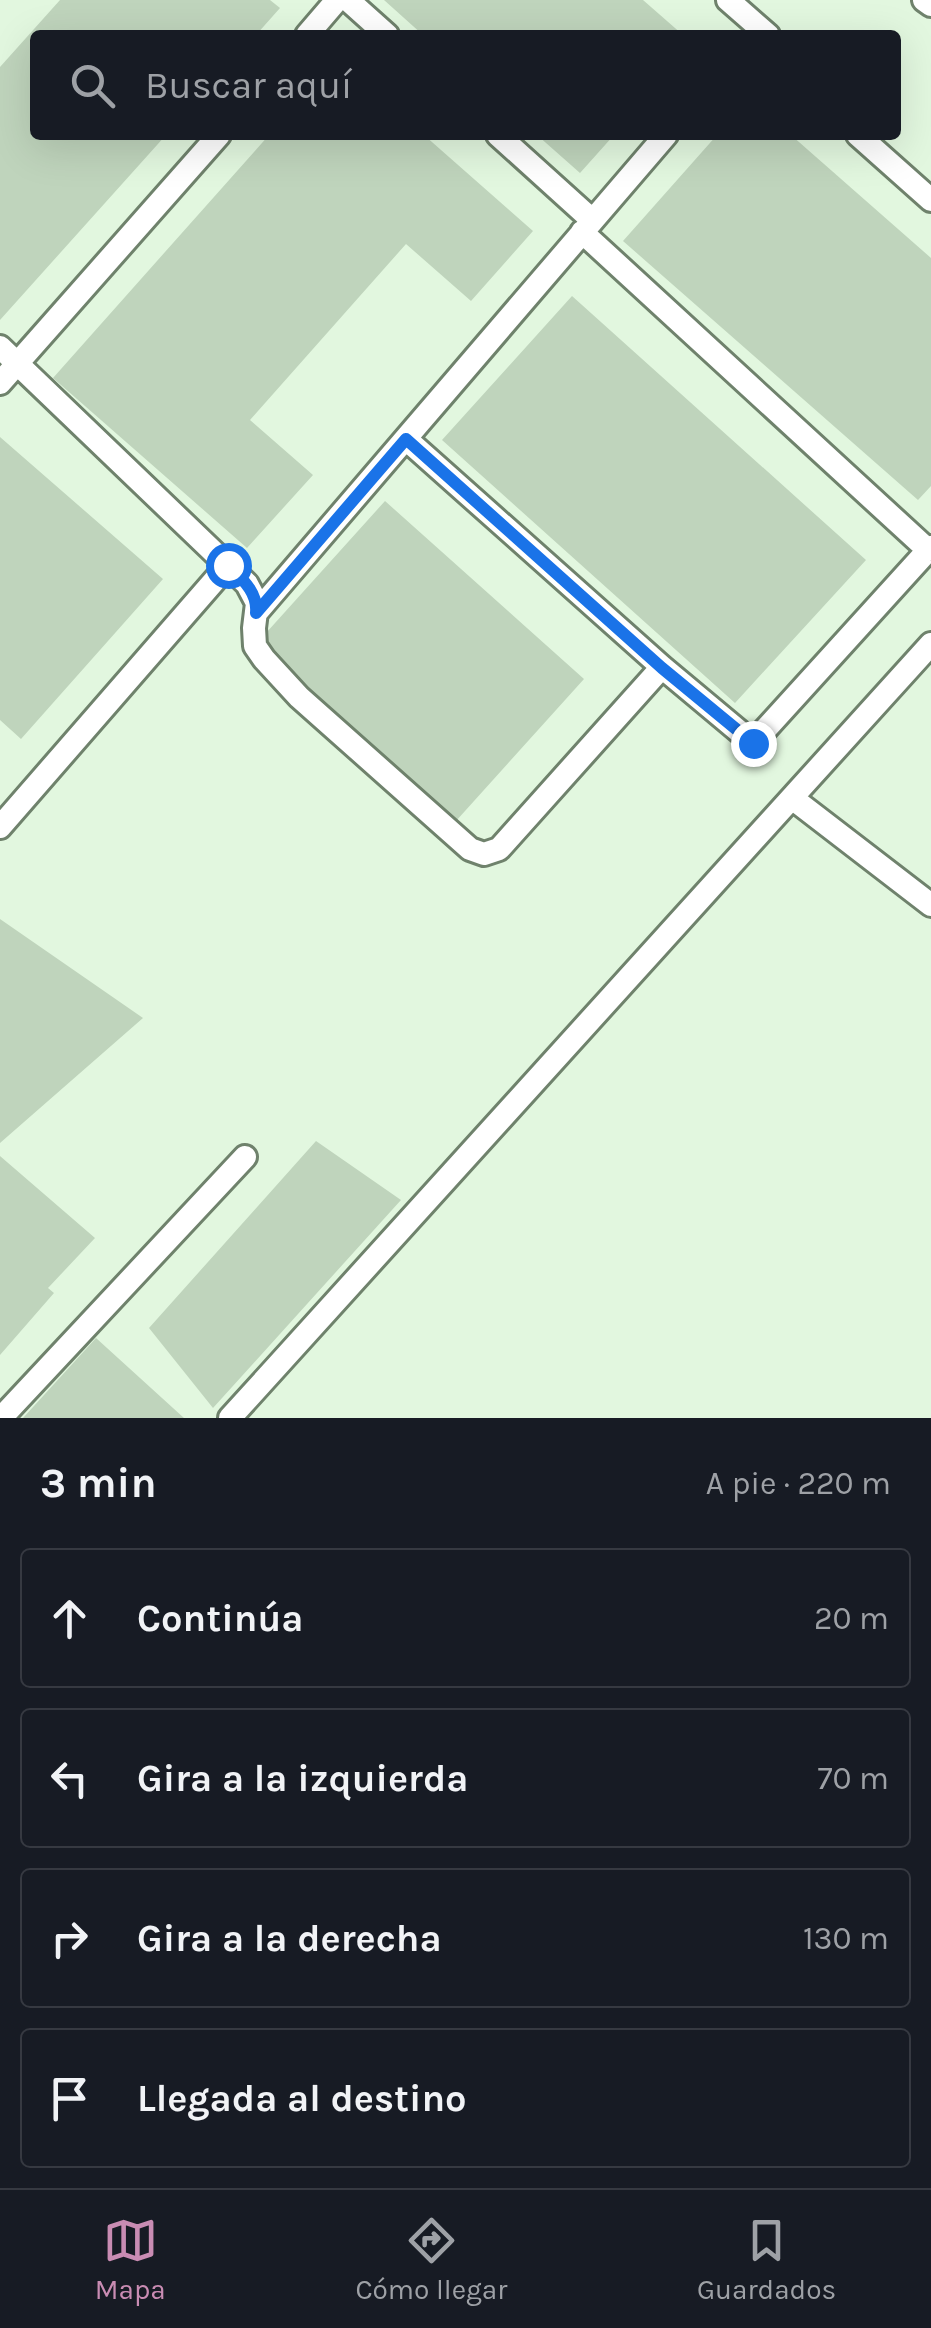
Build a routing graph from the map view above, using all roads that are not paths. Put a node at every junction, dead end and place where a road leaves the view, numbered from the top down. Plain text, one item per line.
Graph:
1 (338, 0) edge
2 (348, 0) edge
3 (728, 0) edge
4 (924, 0) edge
5 (931, 5) edge
6 (311, 30) edge
7 (381, 30) edge
8 (758, 30) edge
9 (213, 140) edge
10 (503, 140) edge
11 (662, 140) edge
12 (864, 140) edge
13 (931, 200) edge
14 (587, 226) junction
15 (9, 355) edge
16 (0, 383) edge
17 (406, 439) junction
18 (930, 549) edge
19 (228, 565) junction
20 (256, 613) junction
21 (931, 644) edge
22 (662, 668) junction
23 (792, 798) junction
24 (0, 828) edge
25 (931, 905) edge
26 (246, 1156) dead end
27 (1, 1418) edge
28 (230, 1418) edge

1 - 6 lane
2 - 7 lane
3 - 8 lane
4 - 5 lane
9 - 15 lane
10 - 14 lane
11 - 14 lane
12 - 13 lane
14 - 17 lane
14 - 18 lane
15 - 16 lane
15 - 19 lane
17 - 20 lane
17 - 22 lane
18 - 22 lane
19 - 20 lane
19 - 24 lane
20 - 22 lane
21 - 23 lane
23 - 25 lane
23 - 28 lane
26 - 27 lane

